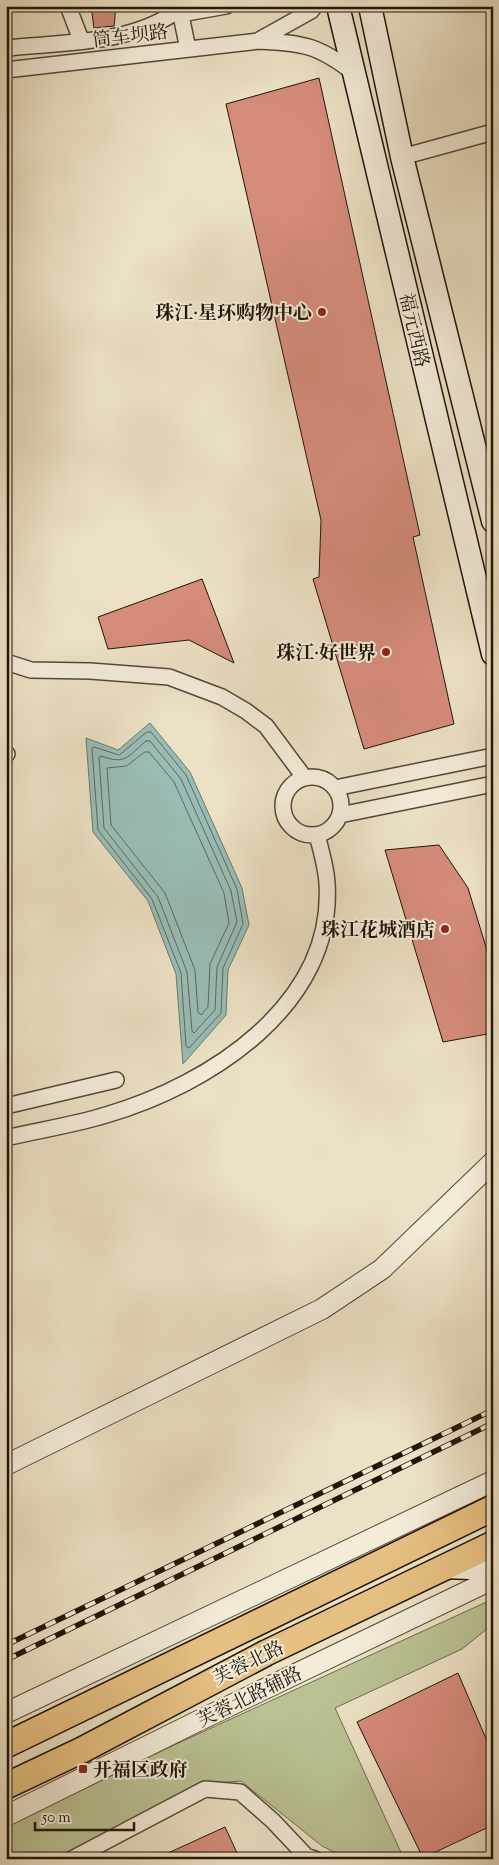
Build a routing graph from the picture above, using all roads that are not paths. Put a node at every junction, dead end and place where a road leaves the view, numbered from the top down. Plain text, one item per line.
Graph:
1 (68, 6) edge
2 (226, 6) edge
3 (315, 6) edge
4 (338, 6) edge
5 (370, 6) edge
6 (180, 10) edge
7 (81, 40) junction
8 (258, 41) junction
9 (6, 48) edge
10 (188, 49) junction
11 (6, 70) edge
12 (354, 73) junction
13 (493, 132) edge
14 (402, 157) junction
15 (493, 522) edge
16 (493, 654) edge
17 (6, 662) edge
18 (493, 756) edge
19 (304, 777) junction
20 (493, 784) edge
21 (335, 788) junction
22 (340, 815) junction
23 (317, 835) junction
24 (116, 1080) dead end
25 (6, 1106) edge
26 (6, 1138) edge
27 (493, 1162) edge
28 (6, 1466) edge
29 (493, 1481) edge
30 (493, 1508) edge
31 (493, 1544) edge
32 (445, 1567) junction
33 (493, 1569) edge
34 (493, 1579) edge
35 (6, 1713) edge
36 (6, 1745) edge
37 (6, 1786) edge
38 (6, 1816) edge
39 (72, 1859) edge
40 (314, 1859) edge

1 - 7 street
2 - 6 street
3 - 8 street
4 - 12 main road, 福元西路
5 - 14 main road, 福元西路
6 - 7 street
6 - 10 street
7 - 9 street
8 - 10 street, 筒车坝路
8 - 12 street
10 - 11 street, 筒车坝路
12 - 16 main road, 福元西路
13 - 14 street
14 - 15 main road, 福元西路
17 - 19 street
18 - 21 street
19 - 21 street
19 - 23 street
20 - 22 street
21 - 22 street
22 - 23 street
23 - 26 street
24 - 25 street
27 - 28 street
29 - 35 street
30 - 36 main road, 芙蓉北路
31 - 32 main road, 芙蓉北路
32 - 33 main road
32 - 37 main road, 芙蓉北路
34 - 38 street, 芙蓉北路辅路
39 - 40 street

